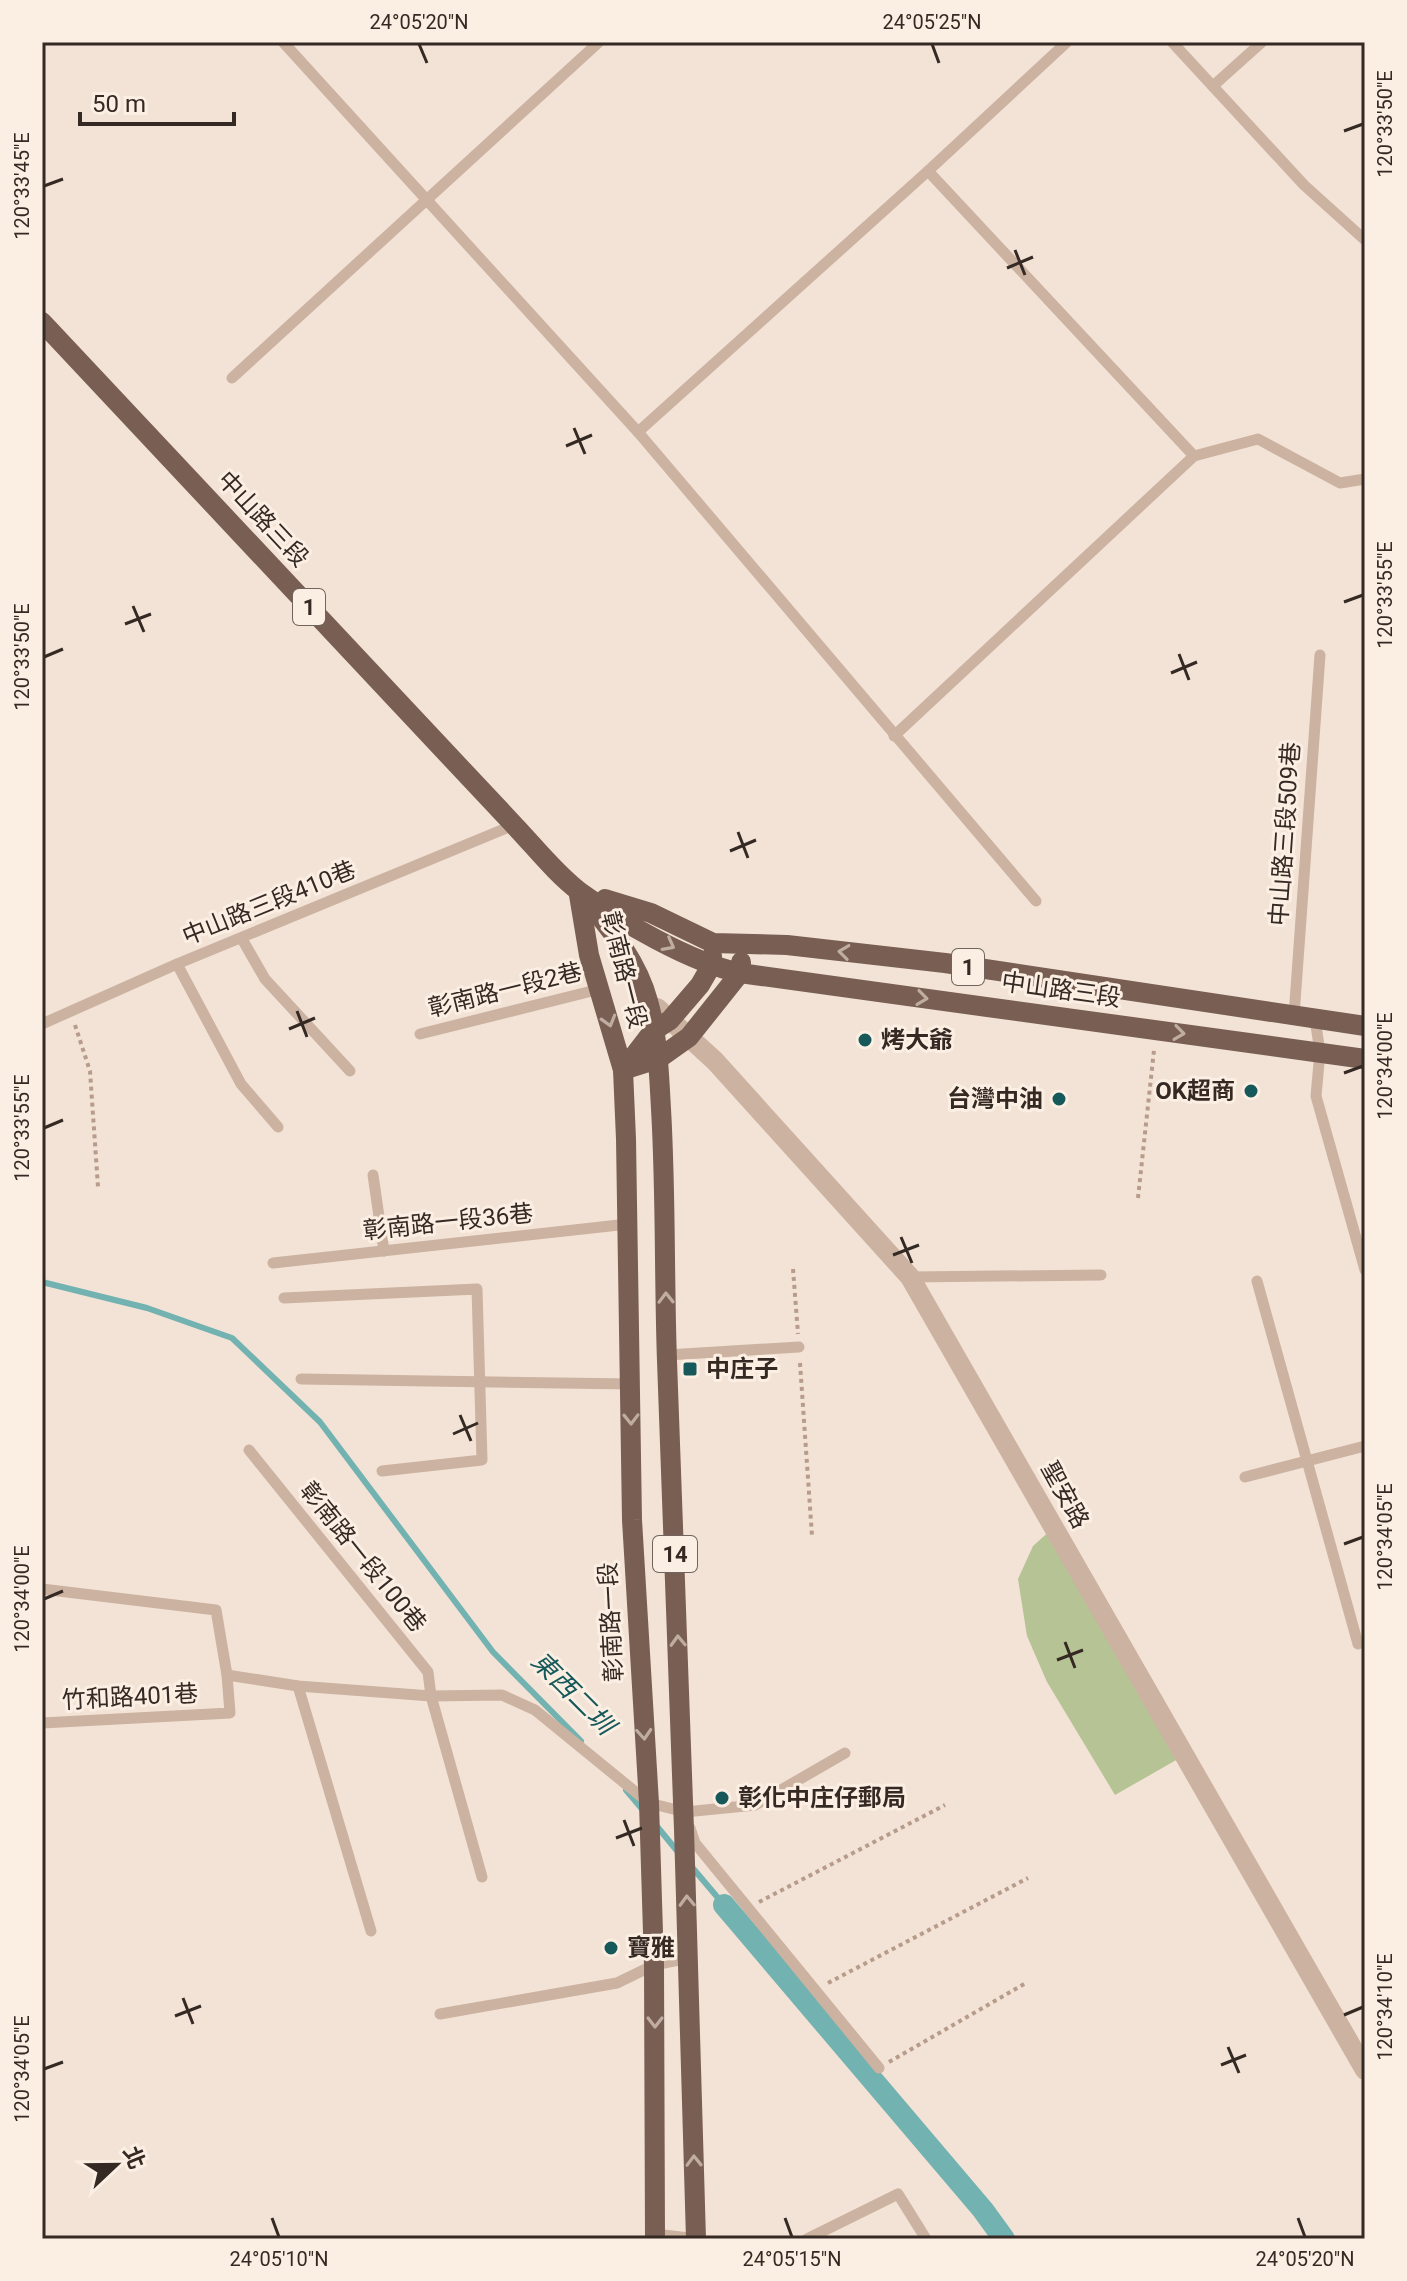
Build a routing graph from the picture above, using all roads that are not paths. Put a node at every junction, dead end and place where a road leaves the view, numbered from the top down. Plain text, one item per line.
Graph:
1 (283, 42) edge
2 (599, 42) edge
3 (1067, 42) edge
4 (1172, 42) edge
5 (1262, 42) edge
6 (1213, 86) junction
7 (928, 171) junction
8 (427, 199) junction
9 (1365, 240) edge
10 (42, 322) edge
11 (232, 378) dead end
12 (638, 432) junction
13 (1194, 456) junction
14 (1365, 479) edge
15 (1320, 655) dead end
16 (894, 736) junction
17 (514, 825) junction
18 (578, 891) junction
19 (1036, 901) dead end
20 (242, 939) junction
21 (713, 943) junction
22 (742, 945) junction
23 (177, 964) junction
24 (711, 966) junction
25 (740, 973) junction
26 (600, 989) junction
27 (648, 1000) joint
28 (1304, 1017) junction
29 (42, 1024) edge
30 (662, 1025) junction
31 (1365, 1026) edge
32 (420, 1034) dead end
33 (689, 1037) junction
34 (1320, 1052) junction
35 (658, 1059) junction
36 (1365, 1059) edge
37 (623, 1070) junction
38 (350, 1071) dead end
39 (278, 1127) dead end
40 (373, 1175) dead end
41 (628, 1224) junction
42 (384, 1251) junction
43 (273, 1263) dead end
44 (1365, 1270) edge
45 (1101, 1275) dead end
46 (910, 1277) junction
47 (1257, 1281) dead end
48 (284, 1298) dead end
49 (799, 1347) road end
50 (667, 1355) junction
51 (301, 1379) dead end
52 (479, 1382) junction
53 (631, 1384) junction
54 (1365, 1446) edge
55 (249, 1450) dead end
56 (1307, 1462) junction
57 (382, 1471) dead end
58 (1245, 1477) dead end
59 (42, 1589) edge
60 (1358, 1644) dead end
61 (227, 1675) junction
62 (298, 1686) junction
63 (431, 1696) junction
64 (42, 1723) edge
65 (845, 1753) dead end
66 (649, 1803) junction
67 (685, 1812) junction
68 (482, 1877) dead end
69 (371, 1931) dead end
70 (689, 1958) junction
71 (654, 1965) junction
72 (440, 2014) dead end
73 (879, 2068) road end
74 (1365, 2070) edge
75 (655, 2236) edge
76 (697, 2239) edge
77 (807, 2239) edge
78 (926, 2239) edge

1 - 8 lane
2 - 8 lane
3 - 7 lane
4 - 6 lane
5 - 6 lane
6 - 9 lane
7 - 12 lane
7 - 13 lane
8 - 11 lane
8 - 12 lane
10 - 17 main road, 中山路三段 / 1
12 - 16 lane
13 - 14 lane
13 - 16 lane
15 - 28 lane, 中山路三段509巷
16 - 19 lane
17 - 18 main road, 中山路三段 / 1
17 - 20 lane, 中山路三段410巷
18 - 21 main road, 中山路三段 / 1
18 -> 24 main road, 中山路三段 / 1
18 - 26 main road, 彰南路一段 / 14
18 - 27 main road, 彰南路一段
20 - 23 lane, 中山路三段410巷
20 - 38 lane
21 - 22 main road, 中山路三段 / 1
21 - 24 main road
22 - 25 main road
28 -> 22 main road, 中山路三段 / 1
23 - 29 lane, 中山路三段410巷
23 - 39 lane
24 - 25 main road, 中山路三段 / 1
24 - 30 main road
25 - 33 main road
25 -> 34 main road, 中山路三段 / 1
26 - 32 lane, 彰南路一段2巷
26 -> 37 main road, 彰南路一段 / 14
27 - 30 street, 聖安路
28 - 31 main road, 中山路三段 / 1
28 - 34 lane, 中山路三段509巷
30 - 33 street, 聖安路
30 - 35 main road, 彰南路一段 / 14
30 - 37 main road
33 - 35 main road
33 - 46 street, 聖安路
34 - 36 main road, 中山路三段 / 1
34 - 44 lane, 中山路三段509巷
35 - 37 main road
50 -> 35 main road, 彰南路一段 / 14
37 - 41 main road, 彰南路一段 / 14
40 - 42 lane
41 - 42 lane, 彰南路一段36巷
41 - 53 main road, 彰南路一段 / 14
42 - 43 lane, 彰南路一段36巷
45 - 46 lane
46 - 74 street, 聖安路
47 - 56 lane
48 - 52 lane
49 - 50 lane
67 -> 50 main road, 彰南路一段 / 14
51 - 52 lane
52 - 53 lane
52 - 57 lane
53 -> 66 main road, 彰南路一段 / 14
54 - 56 lane
55 - 63 lane, 彰南路一段100巷
56 - 58 lane
56 - 60 lane
59 - 61 lane
61 - 62 lane
61 - 64 lane, 竹和路401巷
62 - 63 lane
62 - 69 lane
63 - 66 lane
63 - 68 lane, 彰南路一段100巷
65 - 67 lane
66 - 67 lane
66 - 71 main road, 彰南路一段 / 14
70 -> 67 main road, 彰南路一段 / 14
67 - 73 lane
70 - 71 lane
76 -> 70 main road, 彰南路一段 / 14
71 - 72 lane
71 -> 75 main road, 彰南路一段 / 14
75 - 76 lane
77 - 78 lane

